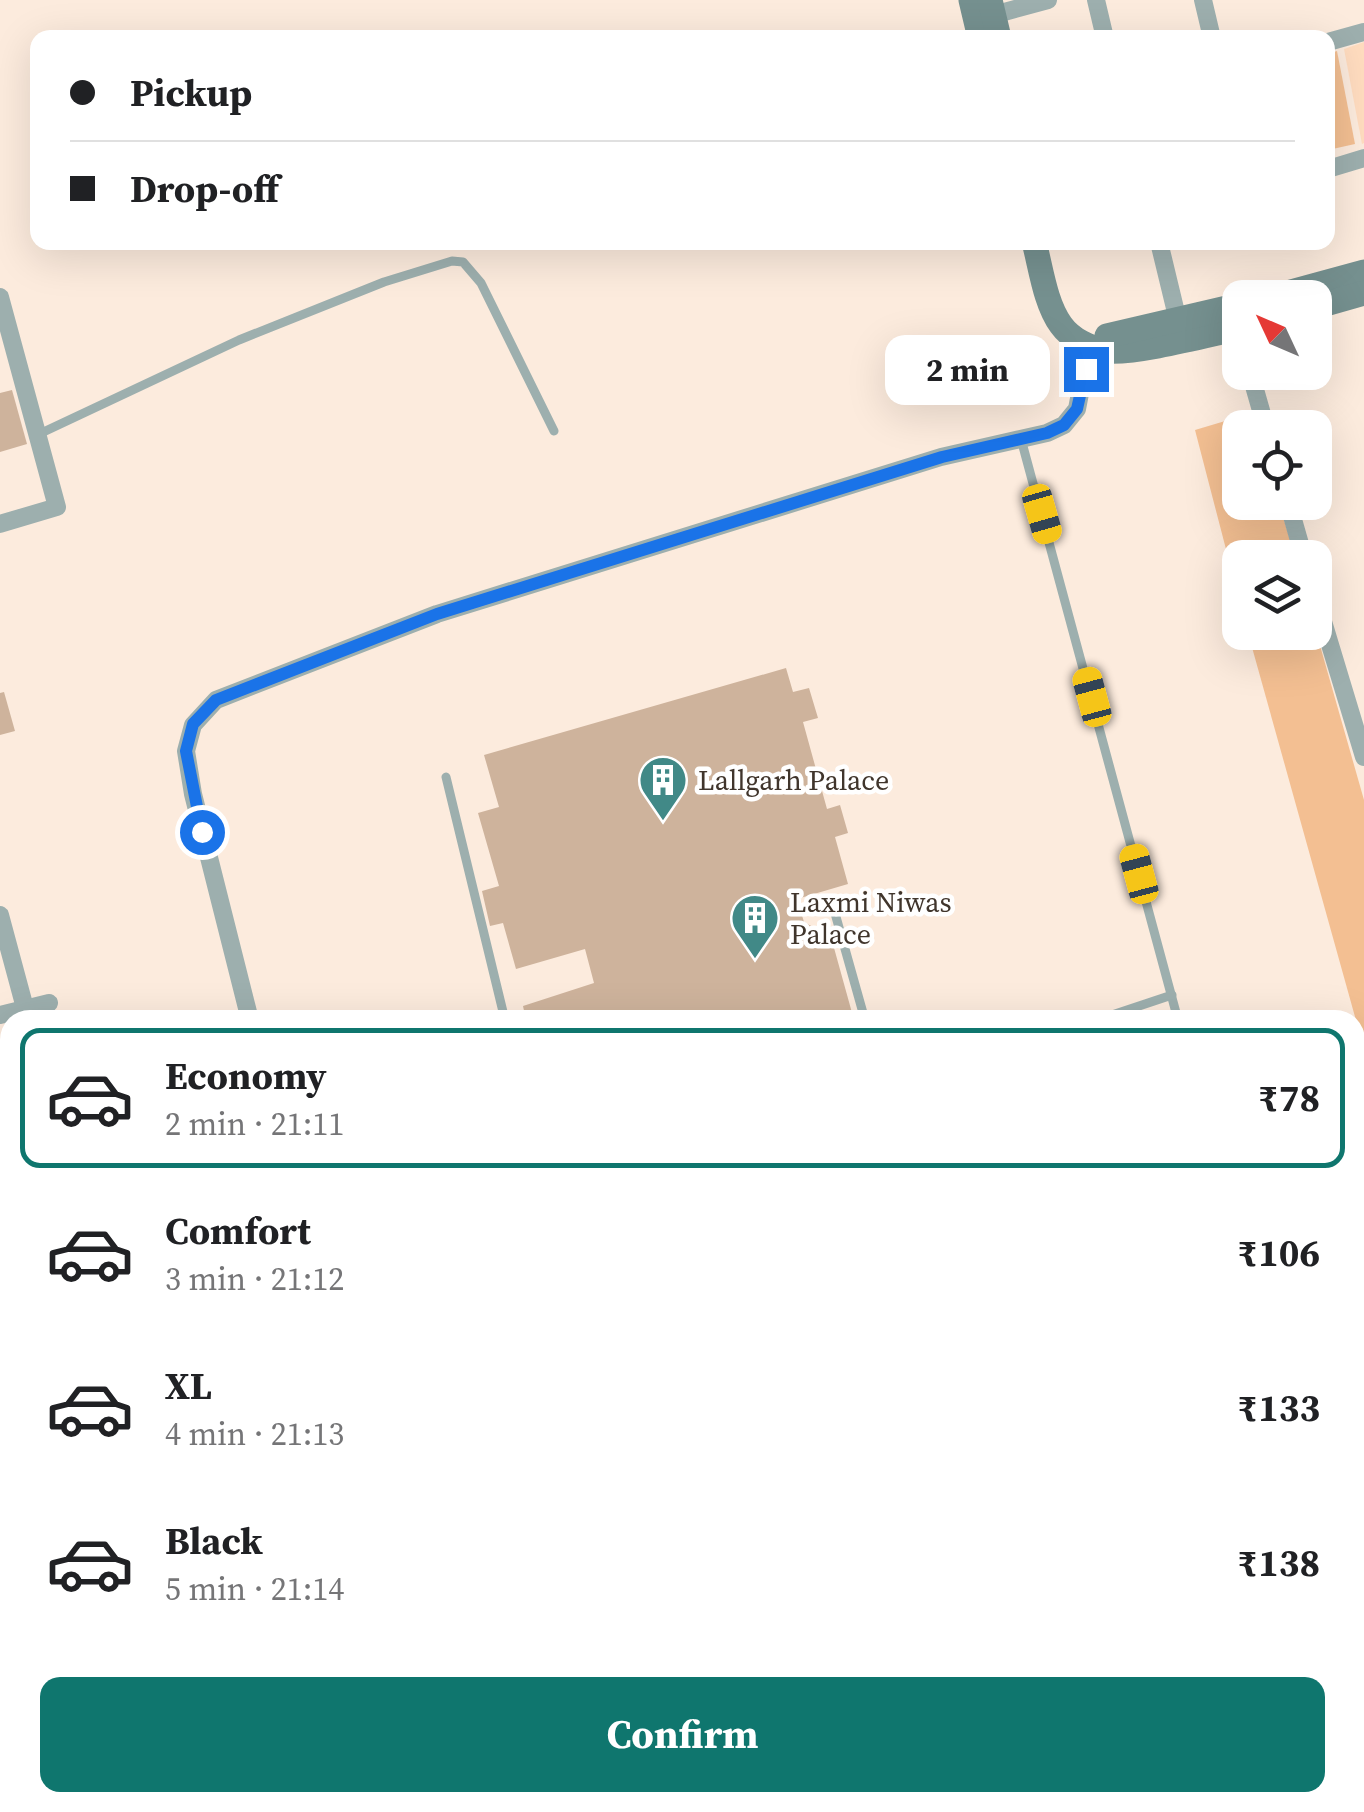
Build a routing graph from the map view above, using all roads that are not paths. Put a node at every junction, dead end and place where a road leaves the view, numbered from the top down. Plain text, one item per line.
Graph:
1 (1048, 0) edge
2 (1096, 0) edge
3 (1203, 0) edge
4 (985, 18) edge
5 (1104, 30) edge
6 (1210, 30) edge
7 (1364, 32) edge
8 (1335, 40) edge
9 (1364, 158) edge
10 (1335, 167) edge
11 (1036, 250) edge
12 (1052, 250) edge
13 (1160, 250) edge
14 (1364, 272) edge
15 (1332, 281) edge
16 (1364, 293) edge
17 (0, 297) edge
18 (1332, 302) edge
19 (1222, 326) edge
20 (1180, 330) junction
21 (1089, 346) junction
22 (554, 432) dead end
23 (37, 435) junction
24 (1021, 438) junction
25 (0, 524) edge
26 (1332, 650) edge
27 (1364, 757) edge
28 (446, 777) dead end
29 (831, 900) dead end
30 (0, 915) edge
31 (1172, 995) junction
32 (49, 1002) dead end
33 (25, 1008) junction
34 (18, 1010) edge
35 (247, 1010) edge
36 (504, 1010) edge
37 (863, 1010) edge
38 (1127, 1010) edge
39 (1176, 1010) edge

1 - 4 street
2 - 5 street
3 - 6 street
7 - 8 street
9 - 10 street
11 - 21 street
12 - 20 street
13 - 20 street
14 - 15 street
16 - 18 street
17 - 23 street
19 - 20 street
20 - 21 street
21 - 24 street
22 - 23 lane
23 - 25 street
24 - 31 lane
24 - 35 street
26 - 27 street
28 - 36 lane
29 - 37 lane
30 - 33 street
31 - 38 lane
31 - 39 lane
32 - 33 street
33 - 34 street

